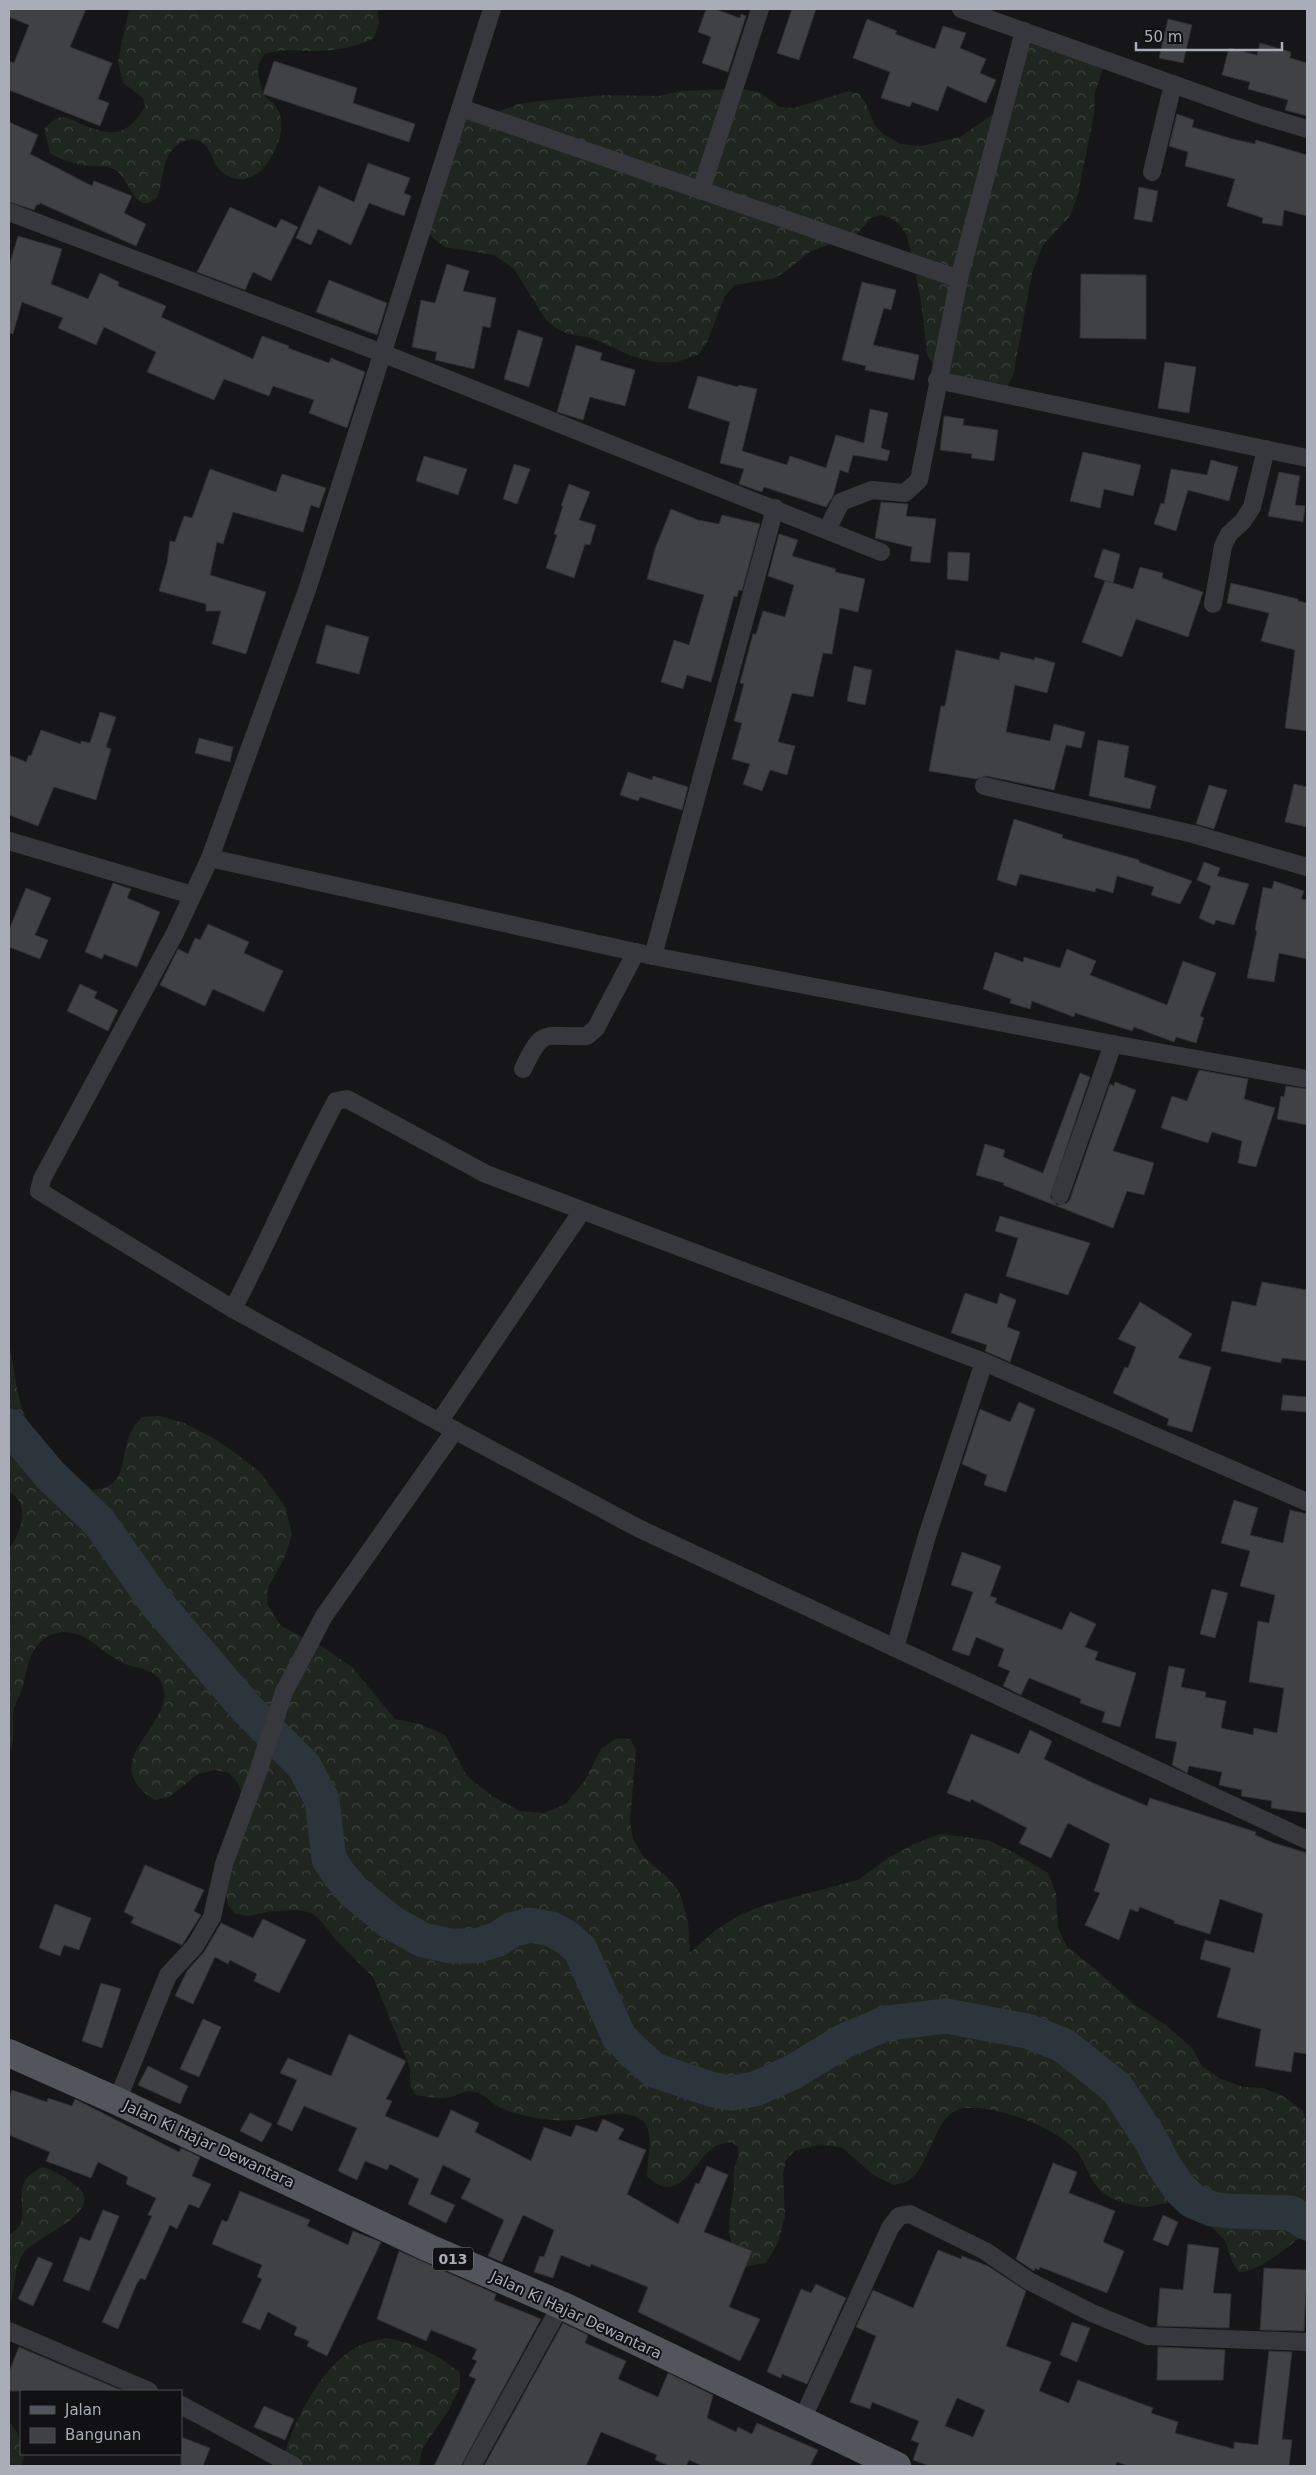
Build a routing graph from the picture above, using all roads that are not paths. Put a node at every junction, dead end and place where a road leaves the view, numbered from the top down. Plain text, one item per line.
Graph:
1 (492, 9) edge
2 (760, 9) edge
3 (961, 9) edge
4 (1024, 31) junction
5 (1173, 84) junction
6 (461, 108) junction
7 (1307, 129) edge
8 (1152, 172) dead end
9 (701, 190) junction
10 (9, 212) edge
11 (959, 279) junction
12 (382, 353) junction
13 (937, 380) junction
14 (1266, 449) junction
15 (1307, 458) edge
16 (775, 508) junction
17 (827, 530) junction
18 (881, 552) dead end
19 (1213, 604) dead end
20 (984, 786) dead end
21 (9, 841) edge
22 (210, 858) junction
23 (1307, 867) edge
24 (192, 895) junction
25 (645, 954) junction
26 (1113, 1044) junction
27 (522, 1068) dead end
28 (1307, 1079) edge
29 (1060, 1195) dead end
30 (582, 1211) junction
31 (233, 1309) junction
32 (984, 1362) junction
33 (439, 1422) junction
34 (455, 1430) junction
35 (1307, 1502) edge
36 (895, 1648) junction
37 (1307, 1840) edge
38 (9, 2053) edge
39 (117, 2101) junction
40 (560, 2305) junction
41 (9, 2331) edge
42 (1307, 2342) edge
43 (148, 2390) edge
44 (182, 2406) edge
45 (801, 2422) junction
46 (294, 2466) edge
47 (472, 2466) edge
48 (897, 2466) edge

1 - 6 street
2 - 9 street
3 - 4 street
4 - 5 street
4 - 11 street
5 - 7 street
5 - 8 street
6 - 9 street
6 - 12 street
9 - 11 street
10 - 12 street
11 - 13 street
12 - 16 street
12 - 22 street
13 - 14 street
13 - 17 street
14 - 15 street
14 - 19 street
16 - 17 street
16 - 25 street
17 - 18 street
20 - 23 street
21 - 24 street
22 - 24 street
22 - 25 street
24 - 31 street
25 - 26 street
25 - 27 street
26 - 28 street
26 - 29 street
30 - 31 street
30 - 32 street
30 - 33 street
31 - 33 street
32 - 35 street
32 - 36 street
33 - 34 street
34 - 36 street
34 - 39 street
36 - 37 street
38 - 39 main road, Jalan Ki Hajar Dewantara / 013
39 - 40 main road, Jalan Ki Hajar Dewantara / 013
40 - 45 main road, Jalan Ki Hajar Dewantara / 013
40 - 47 street
41 - 43 street
42 - 45 street
44 - 46 street
45 - 48 main road, Jalan Ki Hajar Dewantara / 013

